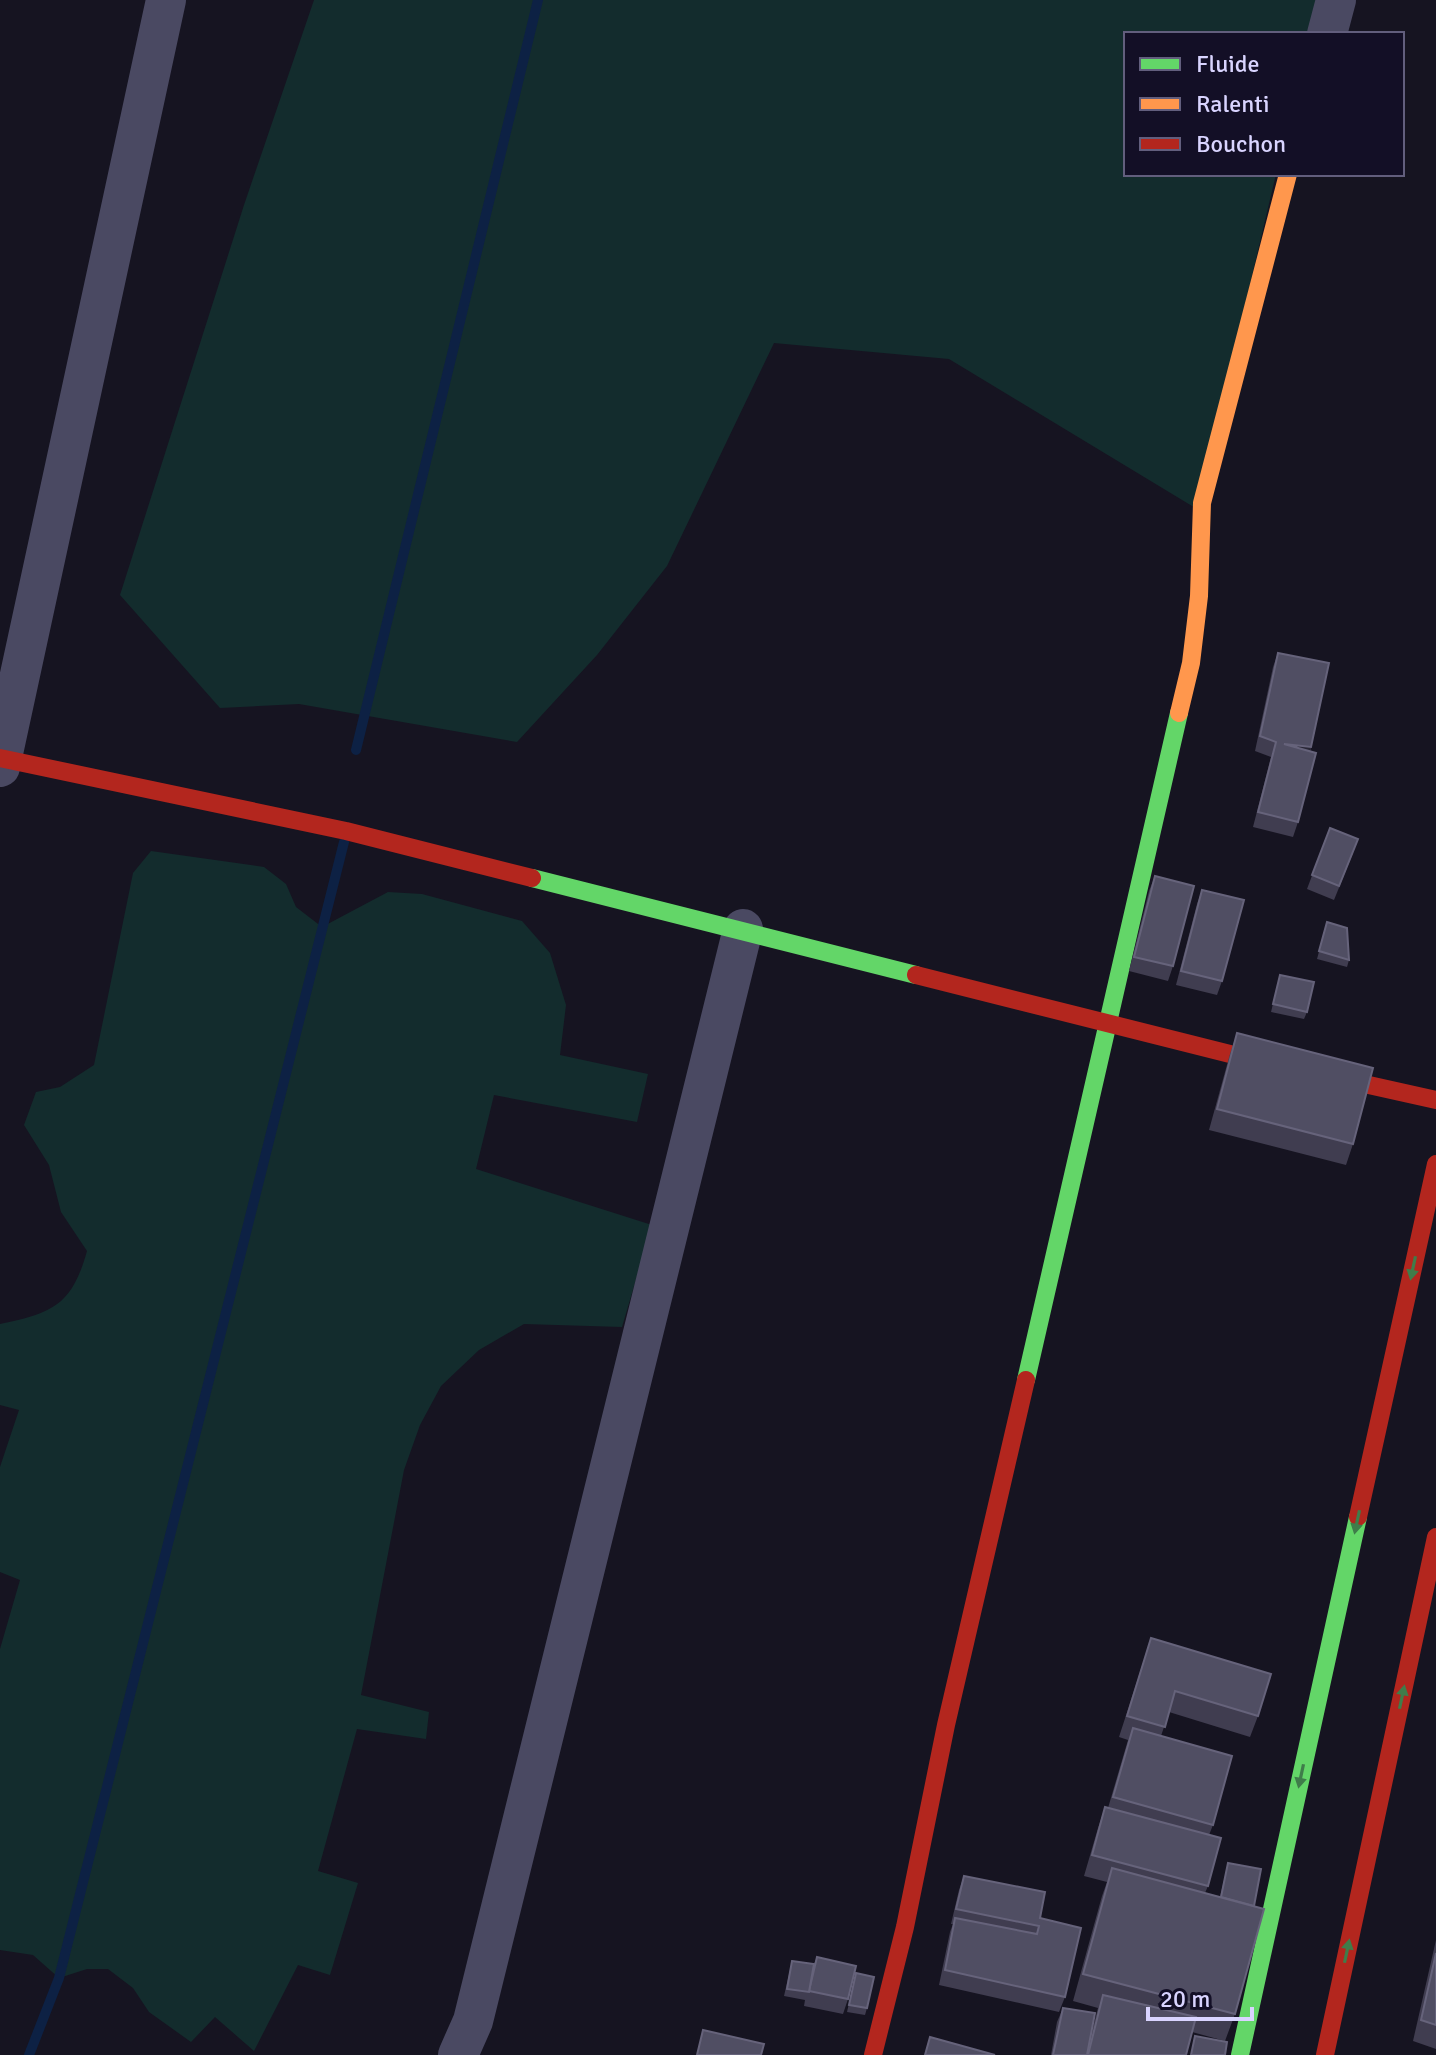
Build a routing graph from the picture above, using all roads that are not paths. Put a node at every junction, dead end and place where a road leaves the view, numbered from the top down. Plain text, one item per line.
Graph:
1 (166, 0) edge
2 (1336, 0) edge
3 (1328, 32) edge
4 (1287, 176) edge
5 (1, 761) edge
6 (743, 929) junction
7 (1107, 1021) junction
8 (1436, 1100) edge
9 (1436, 1164) edge
10 (1436, 1537) edge
11 (458, 2055) edge
12 (873, 2055) edge
13 (1240, 2055) edge
14 (1325, 2055) edge

1 - 5 street
2 - 3 street
4 - 7 street
5 - 6 street
6 - 7 street
6 - 11 street
7 - 8 street
7 - 12 street
9 -> 13 street
14 -> 10 street

